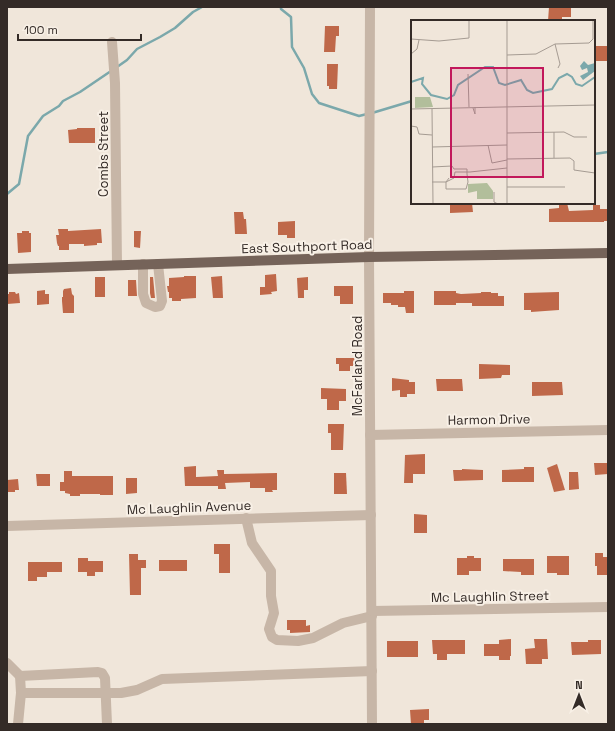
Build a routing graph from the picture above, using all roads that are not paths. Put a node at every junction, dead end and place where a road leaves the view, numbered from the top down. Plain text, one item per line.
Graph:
1 (370, 7) edge
2 (112, 42) dead end
3 (608, 253) edge
4 (369, 257) junction
5 (143, 264) junction
6 (158, 264) junction
7 (117, 265) junction
8 (7, 269) edge
9 (608, 430) edge
10 (370, 435) junction
11 (371, 515) junction
12 (246, 518) junction
13 (7, 526) edge
14 (608, 607) edge
15 (372, 613) junction
16 (7, 663) edge
17 (372, 671) junction
18 (20, 676) junction
19 (21, 693) junction
20 (106, 693) junction
21 (18, 723) edge
22 (107, 724) edge
23 (372, 724) edge

1 - 4 street, McFarland Road
2 - 7 street, Combs Street
3 - 4 main road, East Southport Road
4 - 6 main road, East Southport Road
4 - 10 street, McFarland Road
5 - 6 main road, East Southport Road
5 - 6 street
5 - 7 main road, East Southport Road
7 - 8 main road, East Southport Road
9 - 10 street, Harmon Drive
10 - 11 street, McFarland Road
11 - 12 street, Mc Laughlin Avenue
11 - 15 street, McFarland Road
12 - 13 street, Mc Laughlin Avenue
12 - 15 street, Mc Laughlin Street
14 - 15 street, Mc Laughlin Street
15 - 17 street, McFarland Road
16 - 18 street
17 - 20 street
17 - 23 street, McFarland Road
18 - 19 street
18 - 20 street
19 - 20 street
19 - 21 street
20 - 22 street

